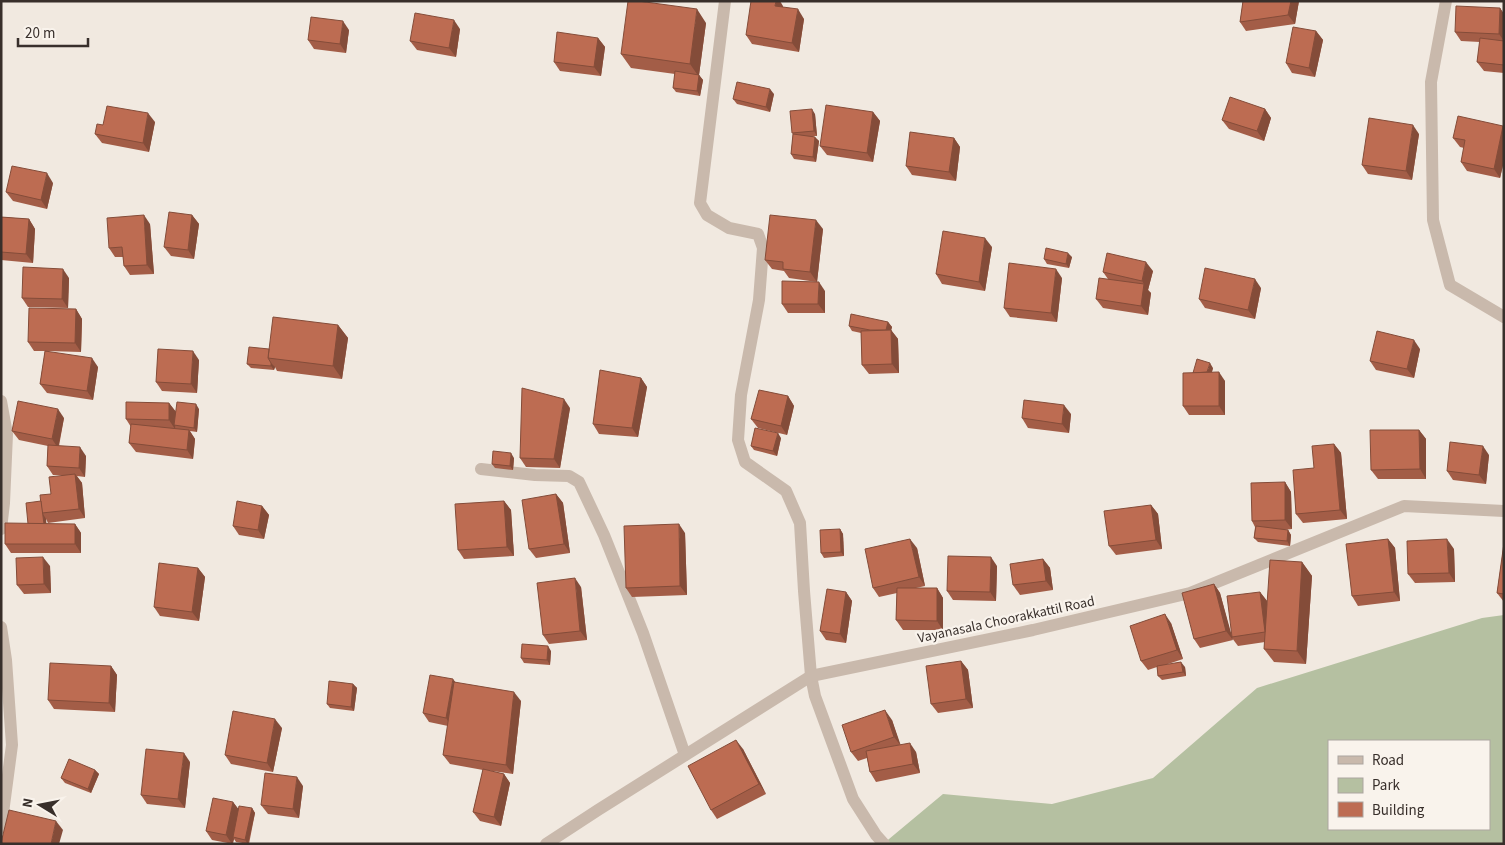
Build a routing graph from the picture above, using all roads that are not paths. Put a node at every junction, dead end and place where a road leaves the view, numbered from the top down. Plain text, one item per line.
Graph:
1 (725, 1) edge
2 (1446, 1) edge
3 (1504, 317) edge
4 (1, 401) edge
5 (481, 469) dead end
6 (1504, 511) edge
7 (1, 529) edge
8 (1, 627) edge
9 (811, 676) junction
10 (686, 755) junction
11 (1, 828) edge
12 (546, 844) edge
13 (884, 844) edge

1 - 9 street
2 - 3 street
4 - 7 street
5 - 10 street
6 - 9 street, Vayanasala Choorakkattil Road
8 - 11 street
9 - 10 street, Vayanasala Choorakkattil Road
9 - 13 street
10 - 12 street, Vayanasala Choorakkattil Road

